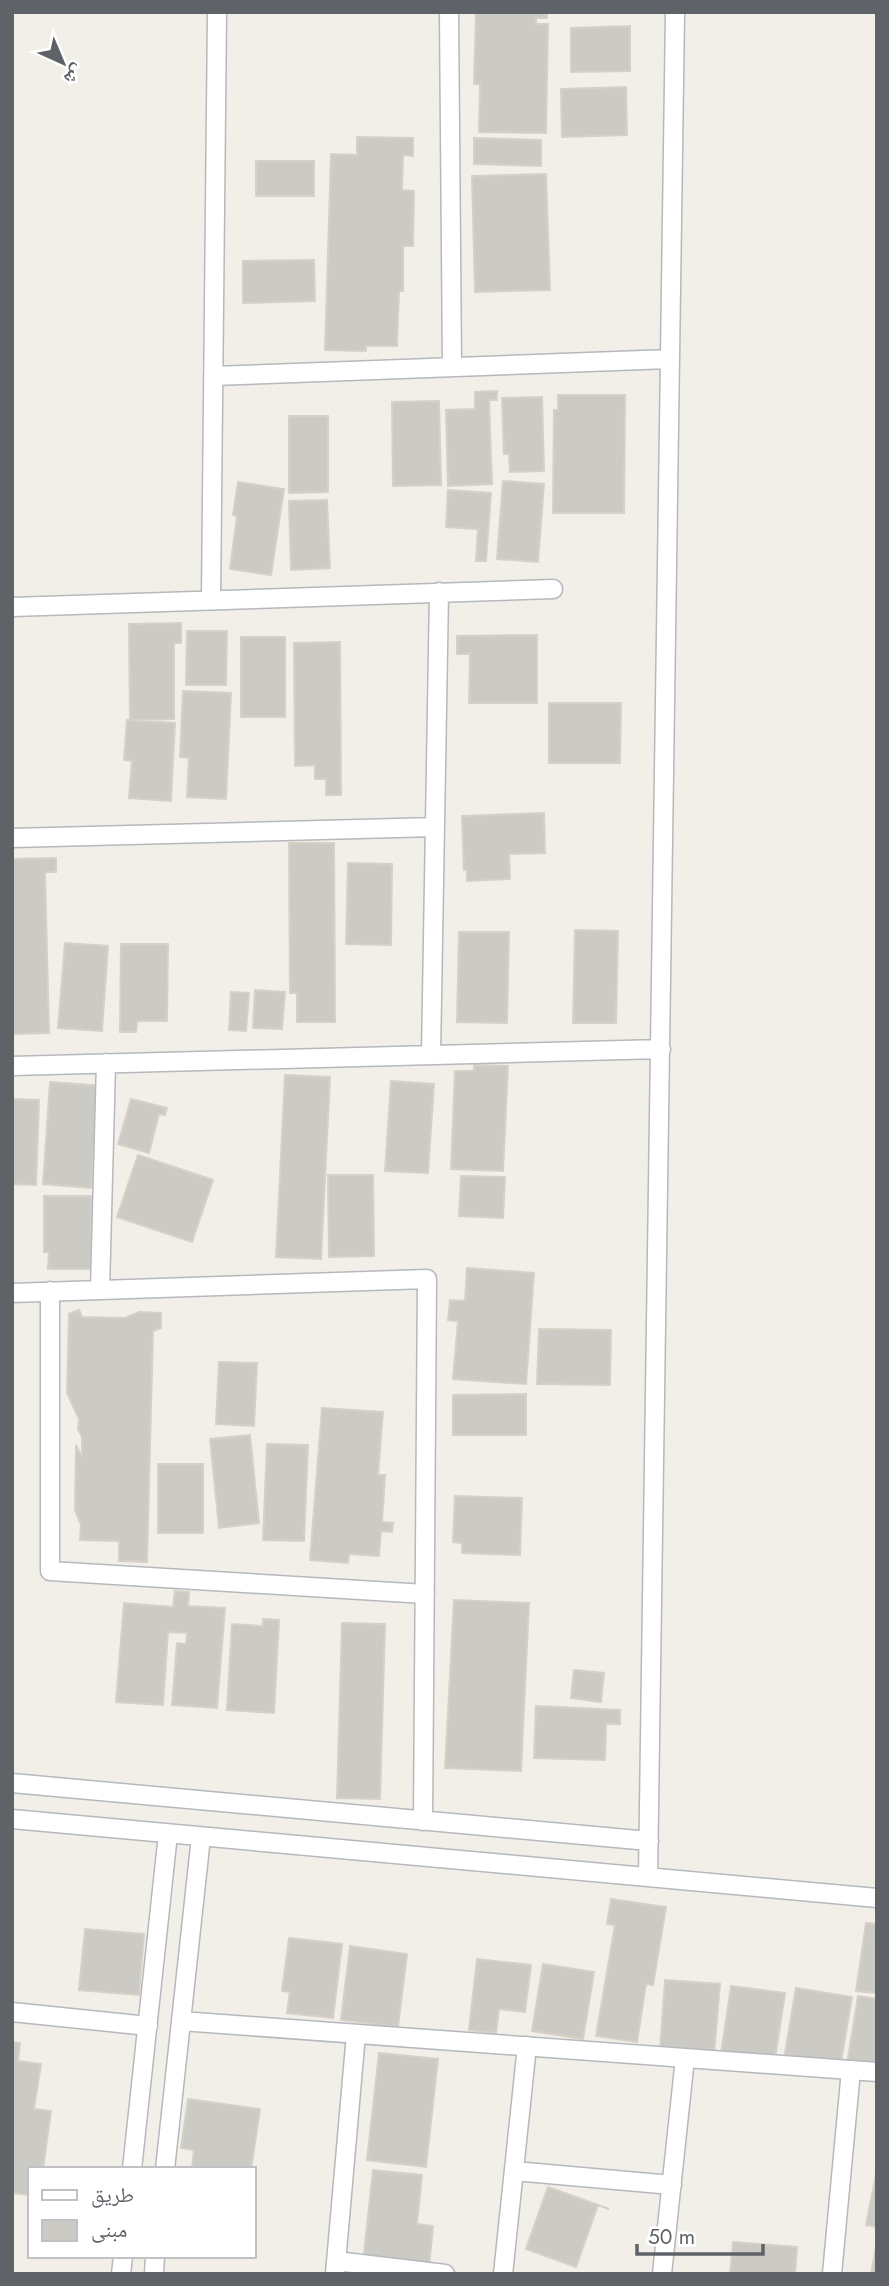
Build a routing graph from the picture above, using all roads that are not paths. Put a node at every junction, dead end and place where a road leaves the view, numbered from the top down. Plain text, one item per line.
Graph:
1 (218, 12) edge
2 (449, 12) edge
3 (675, 12) edge
4 (670, 359) junction
5 (452, 367) junction
6 (213, 376) junction
7 (553, 589) dead end
8 (439, 593) junction
9 (211, 599) junction
10 (12, 607) edge
11 (435, 827) junction
12 (12, 838) edge
13 (661, 1049) junction
14 (431, 1055) junction
15 (106, 1063) junction
16 (12, 1066) edge
17 (100, 1289) junction
18 (50, 1291) junction
19 (12, 1293) edge
20 (425, 1594) junction
21 (12, 1783) edge
22 (12, 1819) edge
23 (423, 1821) junction
24 (168, 1834) junction
25 (201, 1837) junction
26 (649, 1842) junction
27 (648, 1877) junction
28 (877, 1898) edge
29 (12, 2012) edge
30 (181, 2021) junction
31 (148, 2026) junction
32 (356, 2034) junction
33 (527, 2046) junction
34 (685, 2058) junction
35 (851, 2070) junction
36 (877, 2072) edge
37 (132, 2167) edge
38 (165, 2167) edge
39 (514, 2171) junction
40 (672, 2185) junction
41 (336, 2268) edge
42 (445, 2274) edge
43 (503, 2274) edge
44 (663, 2274) edge
45 (831, 2274) edge

1 - 6 street
2 - 5 street
3 - 4 street
4 - 5 street
4 - 13 street
5 - 6 street
6 - 9 street
7 - 8 street
8 - 9 street
8 - 11 street
9 - 10 street
11 - 12 street
11 - 14 street
13 - 14 street
13 - 26 street
14 - 15 street
15 - 16 street
15 - 17 street
17 - 18 street
17 - 20 street
18 - 19 street
18 - 20 street
20 - 23 street
21 - 23 street
22 - 24 street
23 - 26 street
24 - 25 street
24 - 31 street
25 - 27 street
25 - 30 street
26 - 27 street
27 - 28 street
29 - 31 street
30 - 32 street
30 - 38 street
31 - 37 street
32 - 33 street
32 - 41 street
33 - 34 street
33 - 39 street
34 - 35 street
34 - 40 street
35 - 36 street
35 - 45 street
39 - 40 street
39 - 43 street
40 - 44 street
41 - 42 street

